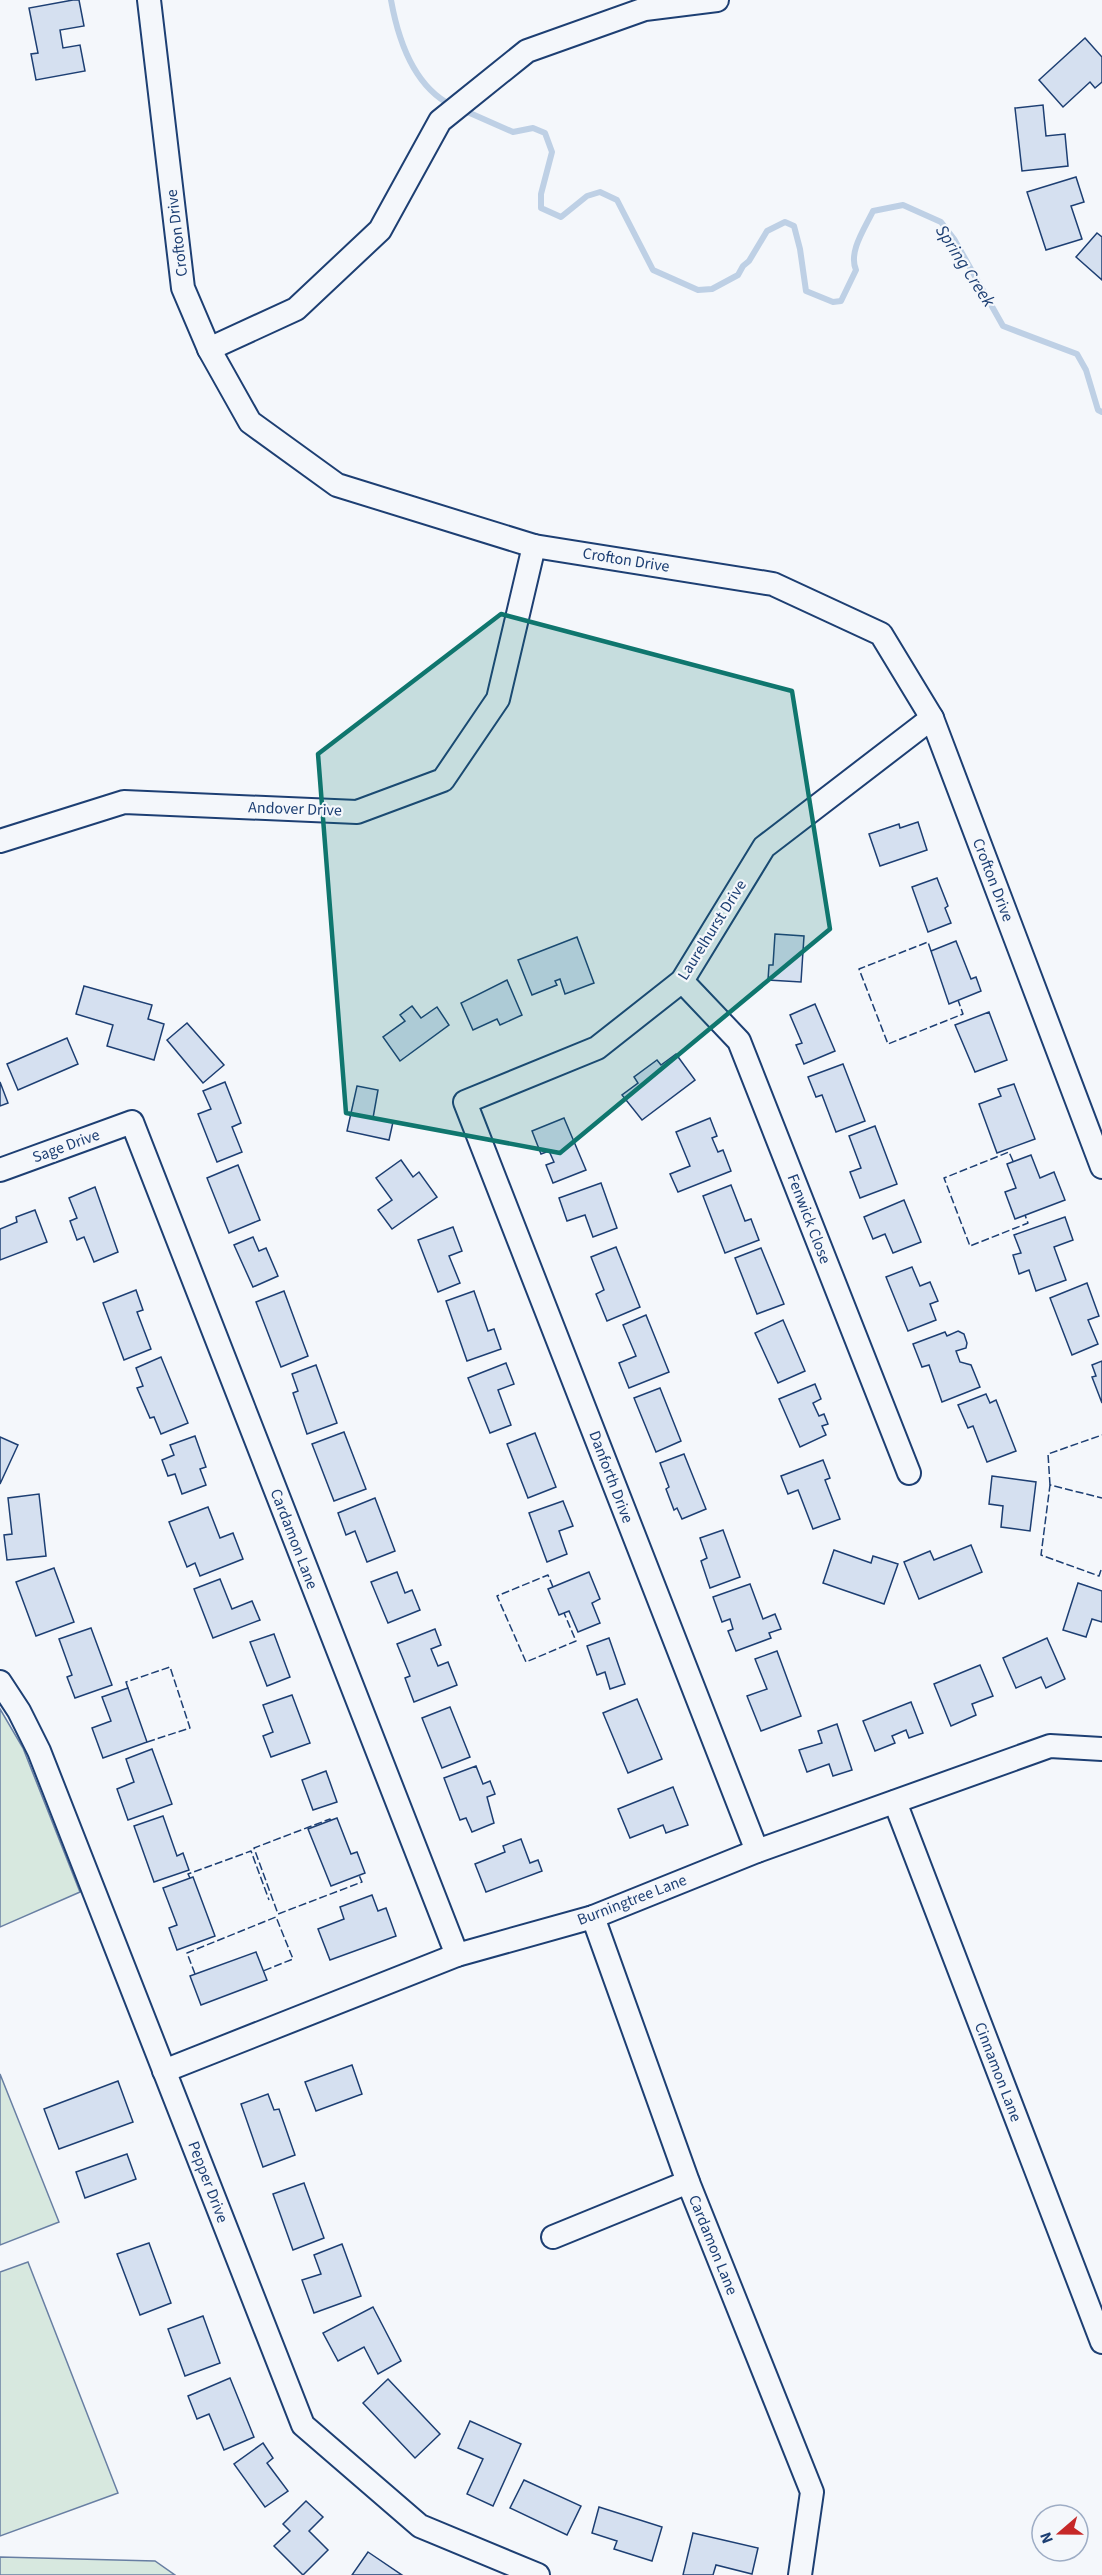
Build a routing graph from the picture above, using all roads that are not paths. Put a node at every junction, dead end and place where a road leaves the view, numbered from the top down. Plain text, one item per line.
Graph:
1 (149, 0) edge
2 (717, 0) edge
3 (644, 4) edge
4 (209, 349) junction
5 (534, 546) junction
6 (932, 718) junction
7 (0, 841) edge
8 (682, 981) junction
9 (465, 1102) joint
10 (132, 1122) joint
11 (1102, 1167) edge
12 (0, 1170) edge
13 (909, 1473) dead end
14 (0, 1682) edge
15 (1102, 1749) edge
16 (895, 1802) junction
17 (757, 1851) junction
18 (593, 1917) junction
19 (457, 1955) junction
20 (164, 2070) junction
21 (688, 2182) junction
22 (554, 2237) dead end
23 (1102, 2342) edge
24 (538, 2575) edge
25 (800, 2575) edge

1 - 4 street, Crofton Drive
2 - 3 street
3 - 4 street
4 - 5 street, Crofton Drive
5 - 6 street, Crofton Drive
5 - 7 street, Andover Drive
6 - 8 street, Laurelhurst Drive
6 - 11 street, Crofton Drive
8 - 9 street, Laurelhurst Drive
8 - 13 street, Fenwick Close
9 - 17 street, Danforth Drive
10 - 12 street, Sage Drive
10 - 19 street, Cardamon Lane
14 - 20 street, Pepper Drive
15 - 16 street, Burningtree Lane
16 - 17 street, Burningtree Lane
16 - 23 street, Cinnamon Lane
17 - 18 street, Burningtree Lane
18 - 19 street, Burningtree Lane
18 - 21 street, Cardamon Lane
19 - 20 street, Burningtree Lane
20 - 24 street, Pepper Drive
21 - 22 street
21 - 25 street, Cardamon Lane

